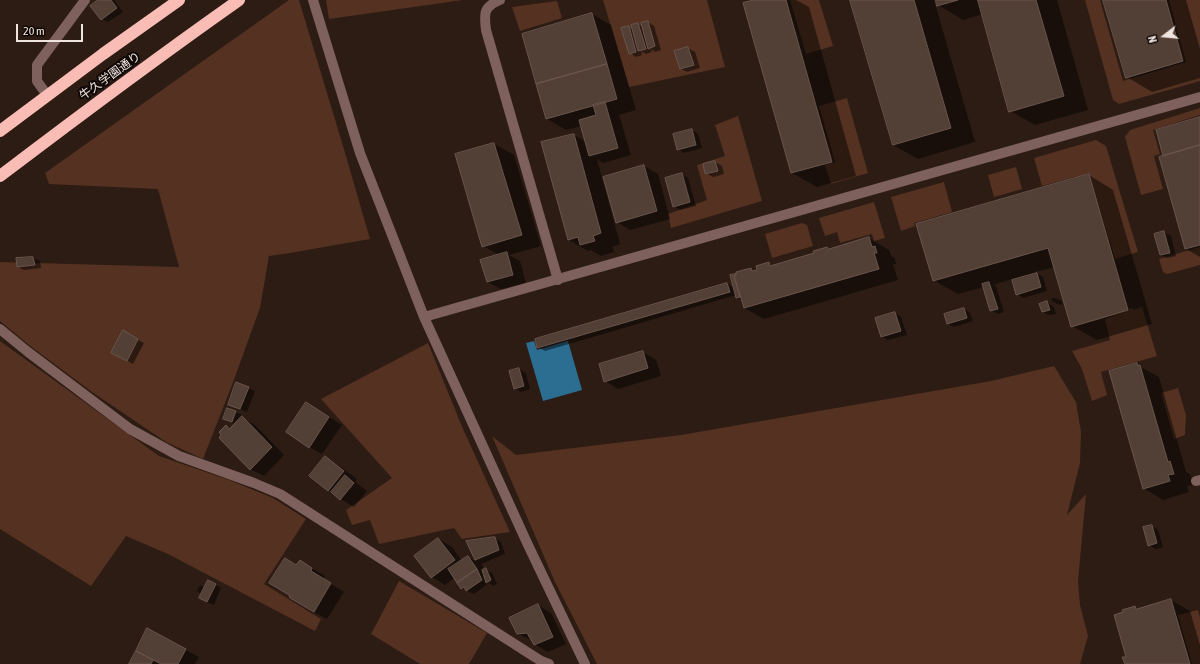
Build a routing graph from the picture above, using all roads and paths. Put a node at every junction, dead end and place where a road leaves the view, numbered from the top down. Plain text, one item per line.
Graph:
1 (85, 0) edge
2 (179, 0) edge
3 (239, 0) edge
4 (313, 0) edge
5 (500, 0) edge
6 (47, 95) junction
7 (1200, 97) edge
8 (0, 131) edge
9 (0, 176) edge
10 (558, 280) junction
11 (424, 317) junction
12 (0, 329) edge
13 (543, 663) edge
14 (585, 664) edge

1 - 6 street
2 - 6 highway, 牛久学園通り
3 - 9 highway, 牛久学園通り
4 - 11 street
5 - 10 street
6 - 8 highway, 牛久学園通り
7 - 10 street
10 - 11 street
11 - 14 street
12 - 13 street

